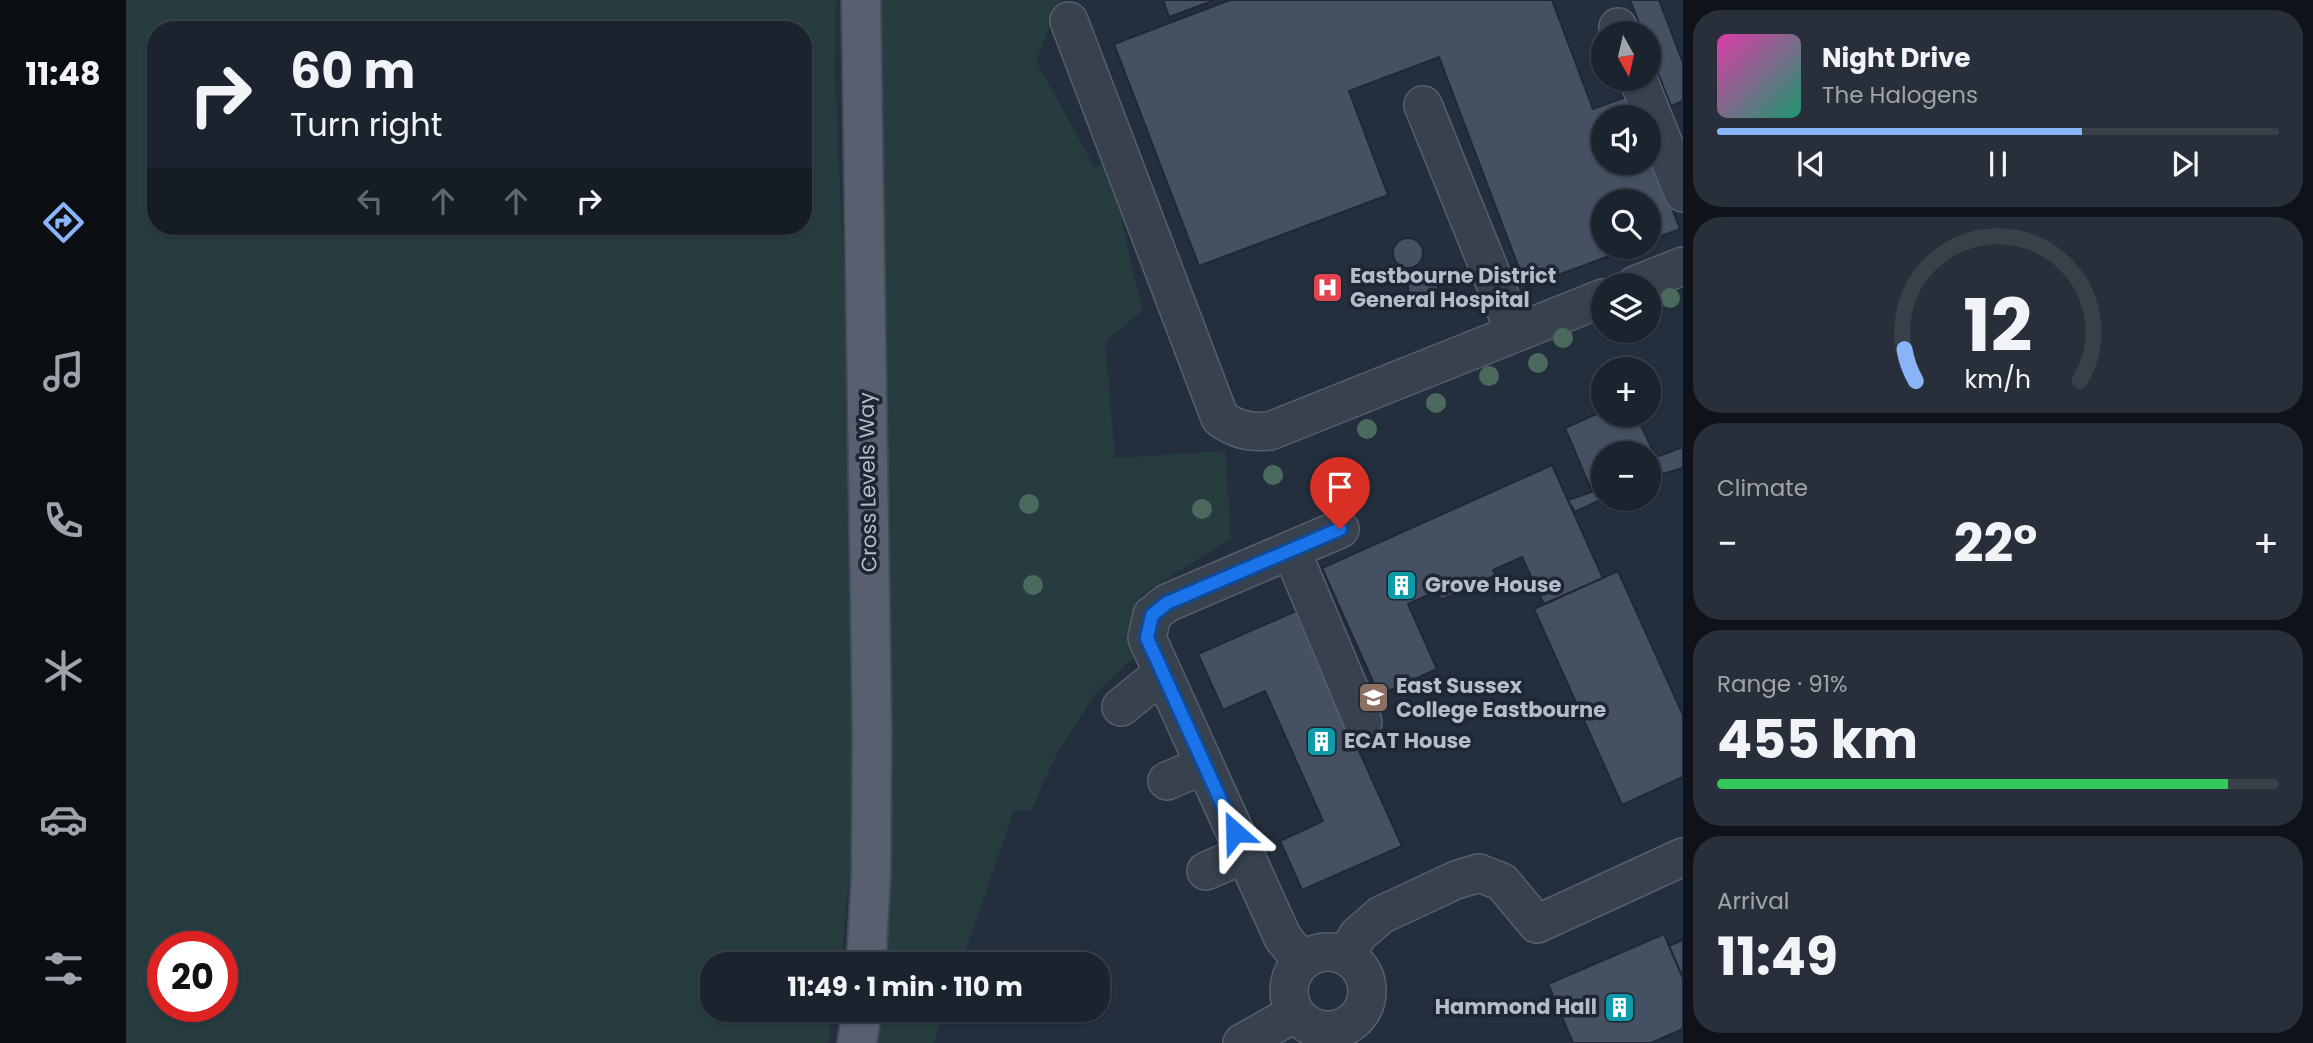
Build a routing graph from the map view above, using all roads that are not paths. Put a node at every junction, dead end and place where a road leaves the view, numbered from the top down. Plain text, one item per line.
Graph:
1 (861, 0) edge
2 (1069, 21) dead end
3 (1643, 91) edge
4 (1423, 105) dead end
5 (1683, 193) edge
6 (1683, 266) edge
7 (1661, 275) edge
8 (1591, 303) edge
9 (1515, 333) junction
10 (1340, 529) dead end
11 (1292, 552) junction
12 (1163, 673) junction
13 (1121, 707) dead end
14 (1363, 722) dead end
15 (1204, 765) junction
16 (1167, 781) dead end
17 (1245, 854) junction
18 (1683, 857) edge
19 (1206, 872) dead end
20 (867, 952) edge
21 (1346, 956) junction
22 (1302, 961) junction
23 (1295, 1013) junction
24 (860, 1022) edge
25 (1347, 1035) edge
26 (857, 1043) edge
27 (1242, 1043) edge

1 - 20 main road, Cross Levels Way
2 - 9 lane
3 - 5 lane
4 - 9 lane
6 - 7 lane
8 - 9 lane
10 - 11 lane
11 - 12 lane
11 - 14 lane
12 - 13 lane
12 - 15 lane
15 - 16 lane
15 - 17 lane
17 - 19 lane
17 - 22 lane
18 - 21 lane
21 - 22 lane
21 - 25 lane
22 - 23 lane
23 - 25 lane
23 - 27 lane
24 - 26 main road

